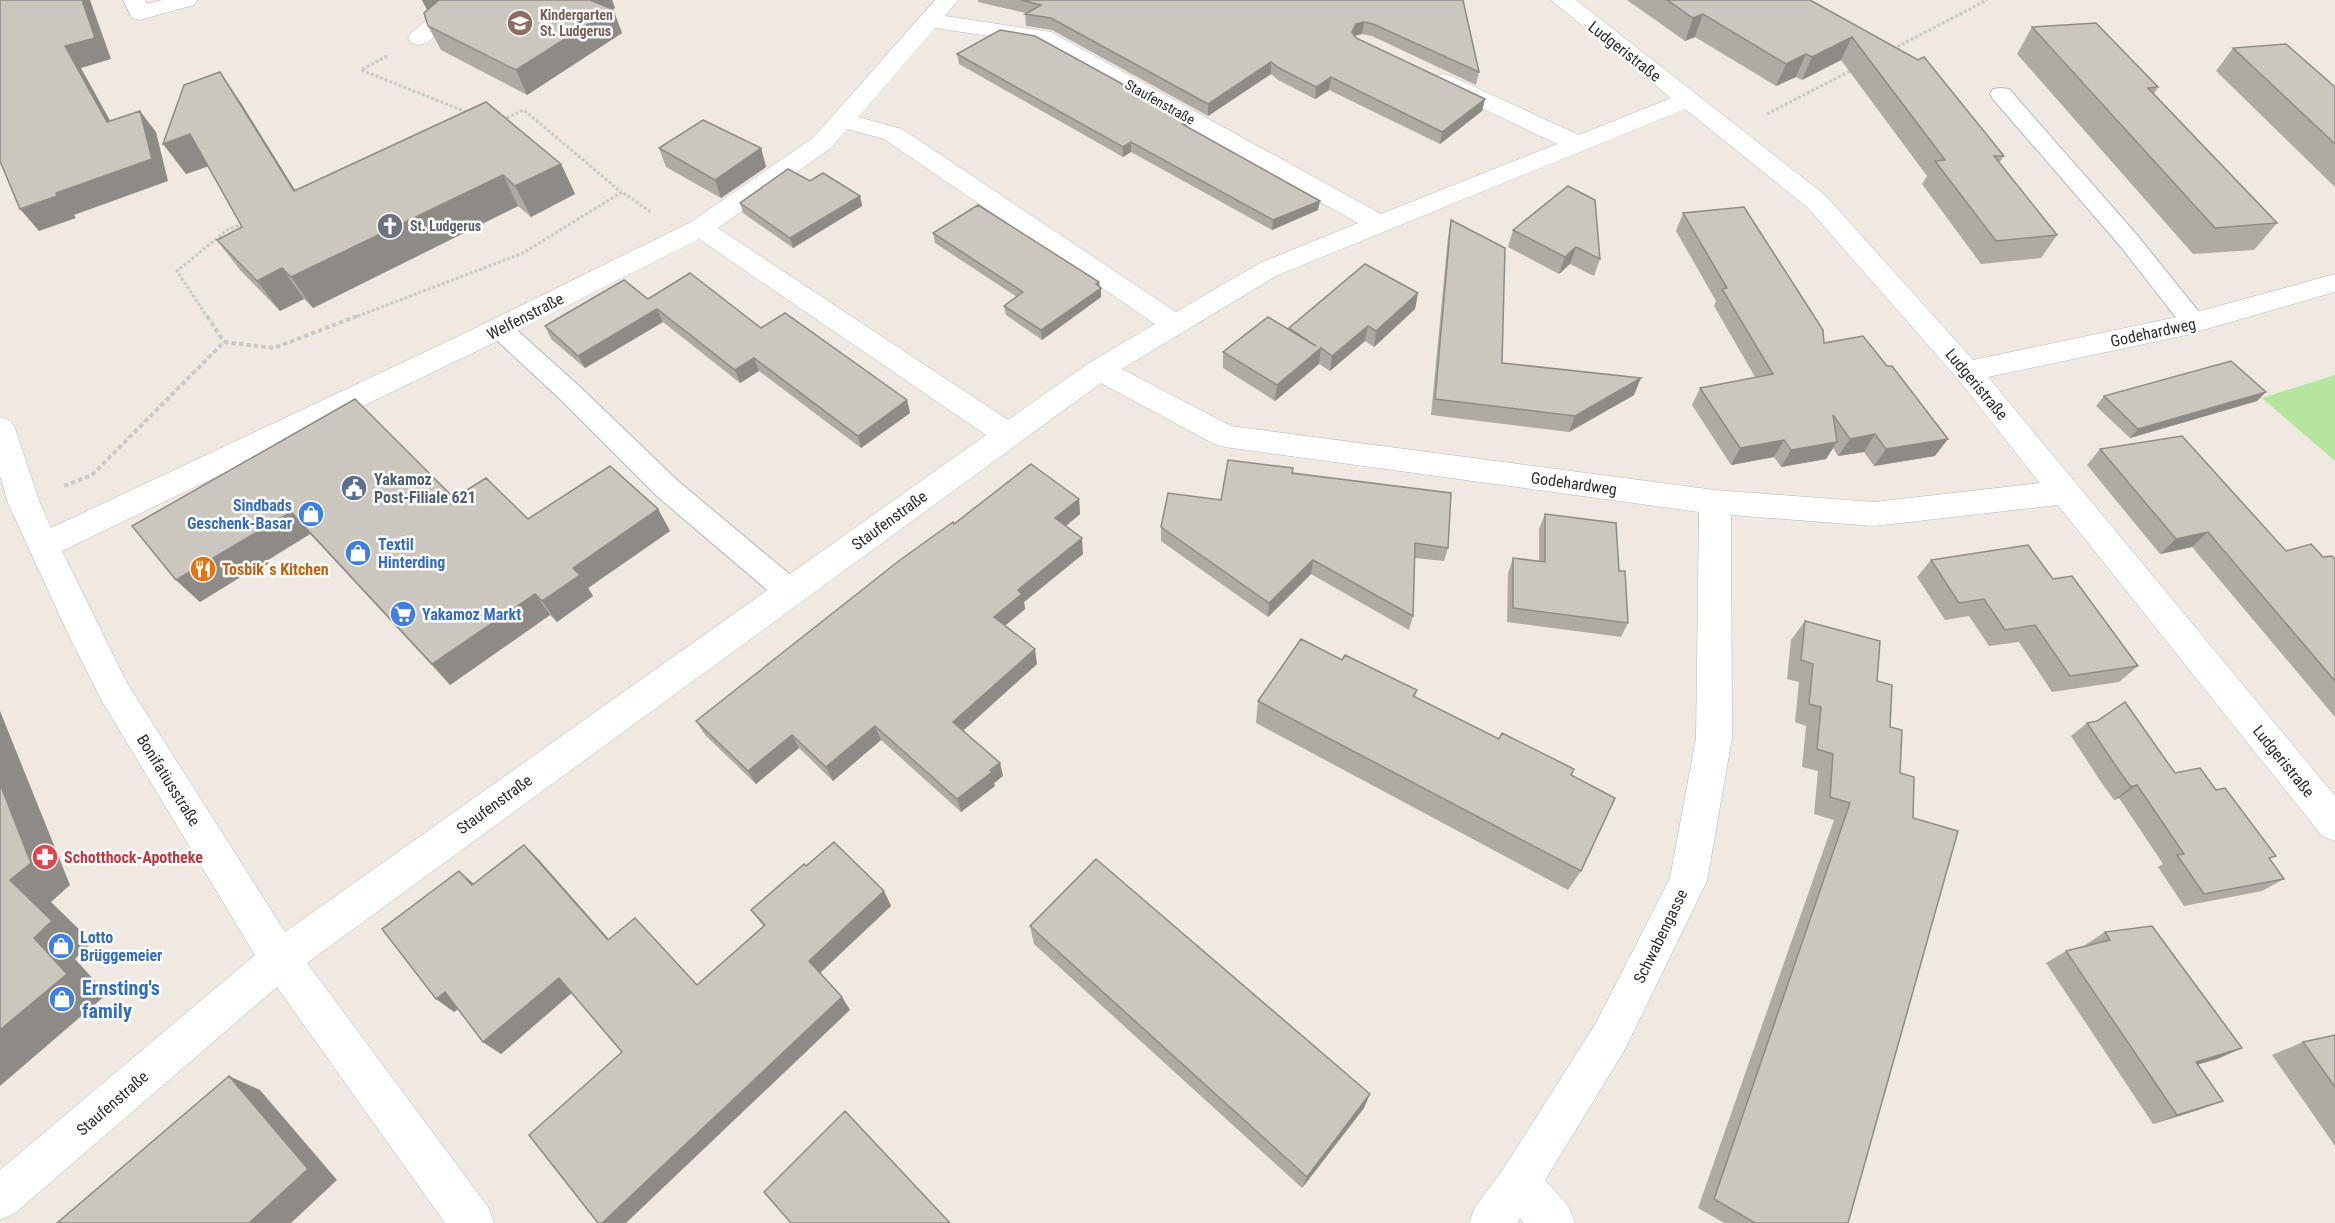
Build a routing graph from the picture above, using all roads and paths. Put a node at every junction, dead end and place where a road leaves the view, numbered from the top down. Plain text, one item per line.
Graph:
1 (134, 0) edge
2 (186, 0) edge
3 (464, 0) edge
4 (1562, 0) edge
5 (1987, 0) edge
6 (938, 10) edge
7 (419, 38) joint
8 (1885, 53) edge
9 (1855, 69) edge
10 (1427, 74) edge
11 (2001, 94) dead end
12 (1687, 100) junction
13 (475, 115) edge
14 (842, 120) junction
15 (495, 123) edge
16 (1730, 135) junction
17 (1578, 144) junction
18 (622, 192) junction
19 (248, 222) edge
20 (1378, 224) junction
21 (700, 228) junction
22 (2335, 282) edge
23 (2194, 323) junction
24 (1175, 324) junction
25 (500, 328) junction
26 (224, 342) junction
27 (1098, 370) junction
28 (1968, 371) junction
29 (0, 428) edge
30 (1008, 435) junction
31 (2065, 492) junction
32 (1715, 502) junction
33 (24, 503) junction
34 (43, 546) junction
35 (790, 592) junction
36 (2335, 824) edge
37 (280, 959) junction
38 (1519, 1183) junction
39 (0, 1198) edge
40 (472, 1223) edge
41 (1491, 1223) edge
42 (1552, 1223) edge

1 - 2 street
3 - 7 street
4 - 12 street, Ludgeristraße
5 - 8 path
6 - 14 street, Welfenstraße
6 - 20 street, Staufenstraße
7 - 13 path
9 - 16 path
10 - 17 street
11 - 23 lane
12 - 16 street, Ludgeristraße
12 - 17 street, Staufenstraße
14 - 21 street, Welfenstraße
14 - 24 street
15 - 18 path
16 - 28 street, Ludgeristraße
17 - 20 street, Staufenstraße
18 - 21 path
18 - 26 path
19 - 26 path
20 - 24 street, Staufenstraße
21 - 25 street, Welfenstraße
21 - 30 street
22 - 23 street, Godehardweg
23 - 28 street, Godehardweg
24 - 27 street, Staufenstraße
25 - 34 street, Welfenstraße
25 - 35 lane
26 - 33 path
27 - 30 street, Staufenstraße
27 - 32 street, Godehardweg
28 - 31 street, Ludgeristraße
29 - 33 street, Bonifatiusstraße
30 - 35 street, Staufenstraße
31 - 32 street, Godehardweg
31 - 36 street, Ludgeristraße
32 - 38 street, Schwabengasse
33 - 34 street, Bonifatiusstraße
34 - 37 street, Bonifatiusstraße
35 - 37 street, Staufenstraße
37 - 39 street, Staufenstraße
37 - 40 street, Bonifatiusstraße
38 - 41 street, Schwabengasse
38 - 42 street

